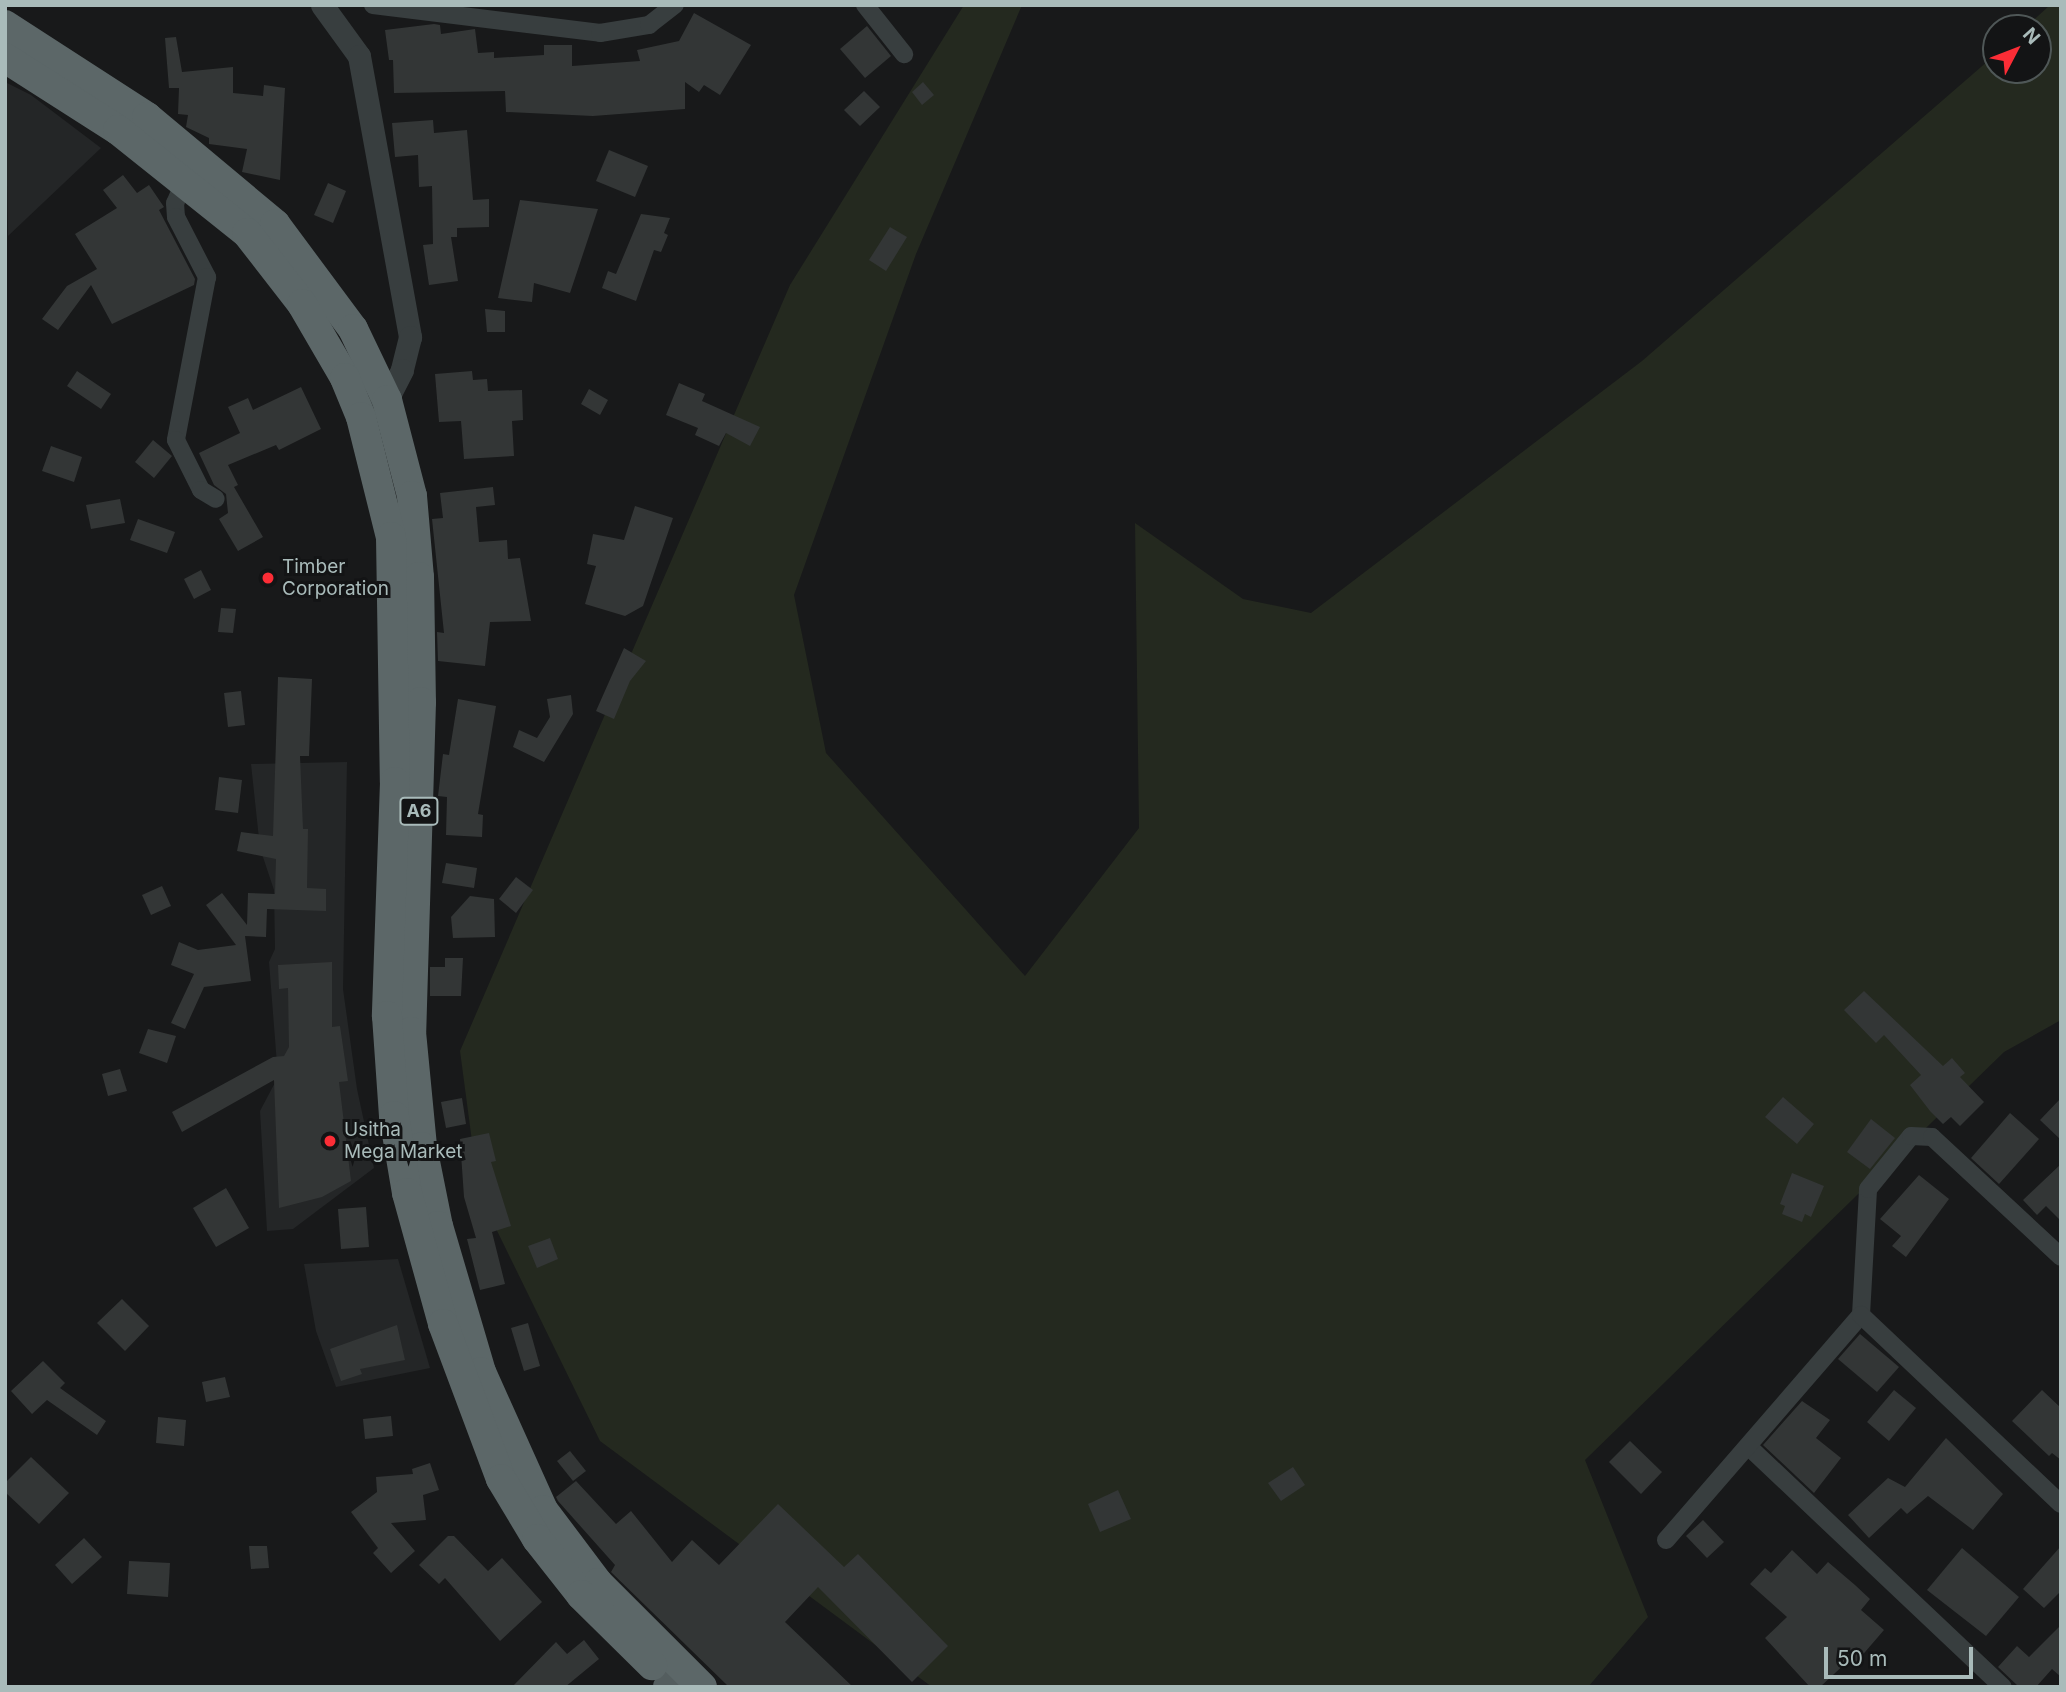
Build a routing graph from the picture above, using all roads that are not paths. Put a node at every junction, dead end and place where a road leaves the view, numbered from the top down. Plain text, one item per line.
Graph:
1 (322, 5) edge
2 (373, 5) edge
3 (675, 5) edge
4 (865, 5) edge
5 (5, 25) edge
6 (904, 54) dead end
7 (5, 58) edge
8 (185, 180) junction
9 (387, 400) junction
10 (361, 417) junction
11 (216, 499) dead end
12 (2061, 1257) edge
13 (1861, 1315) junction
14 (1749, 1448) junction
15 (2061, 1504) edge
16 (1666, 1540) dead end
17 (671, 1685) edge
18 (702, 1687) edge
19 (2003, 1687) edge

1 - 9 street
2 - 3 street
4 - 6 street
5 - 9 highway, A6
7 - 8 highway, A6
8 - 10 highway, A6
8 - 11 street
9 - 10 street
9 - 18 highway, A6
10 - 17 highway, A6
12 - 13 street
13 - 14 street
13 - 15 street
14 - 16 street
14 - 19 street

